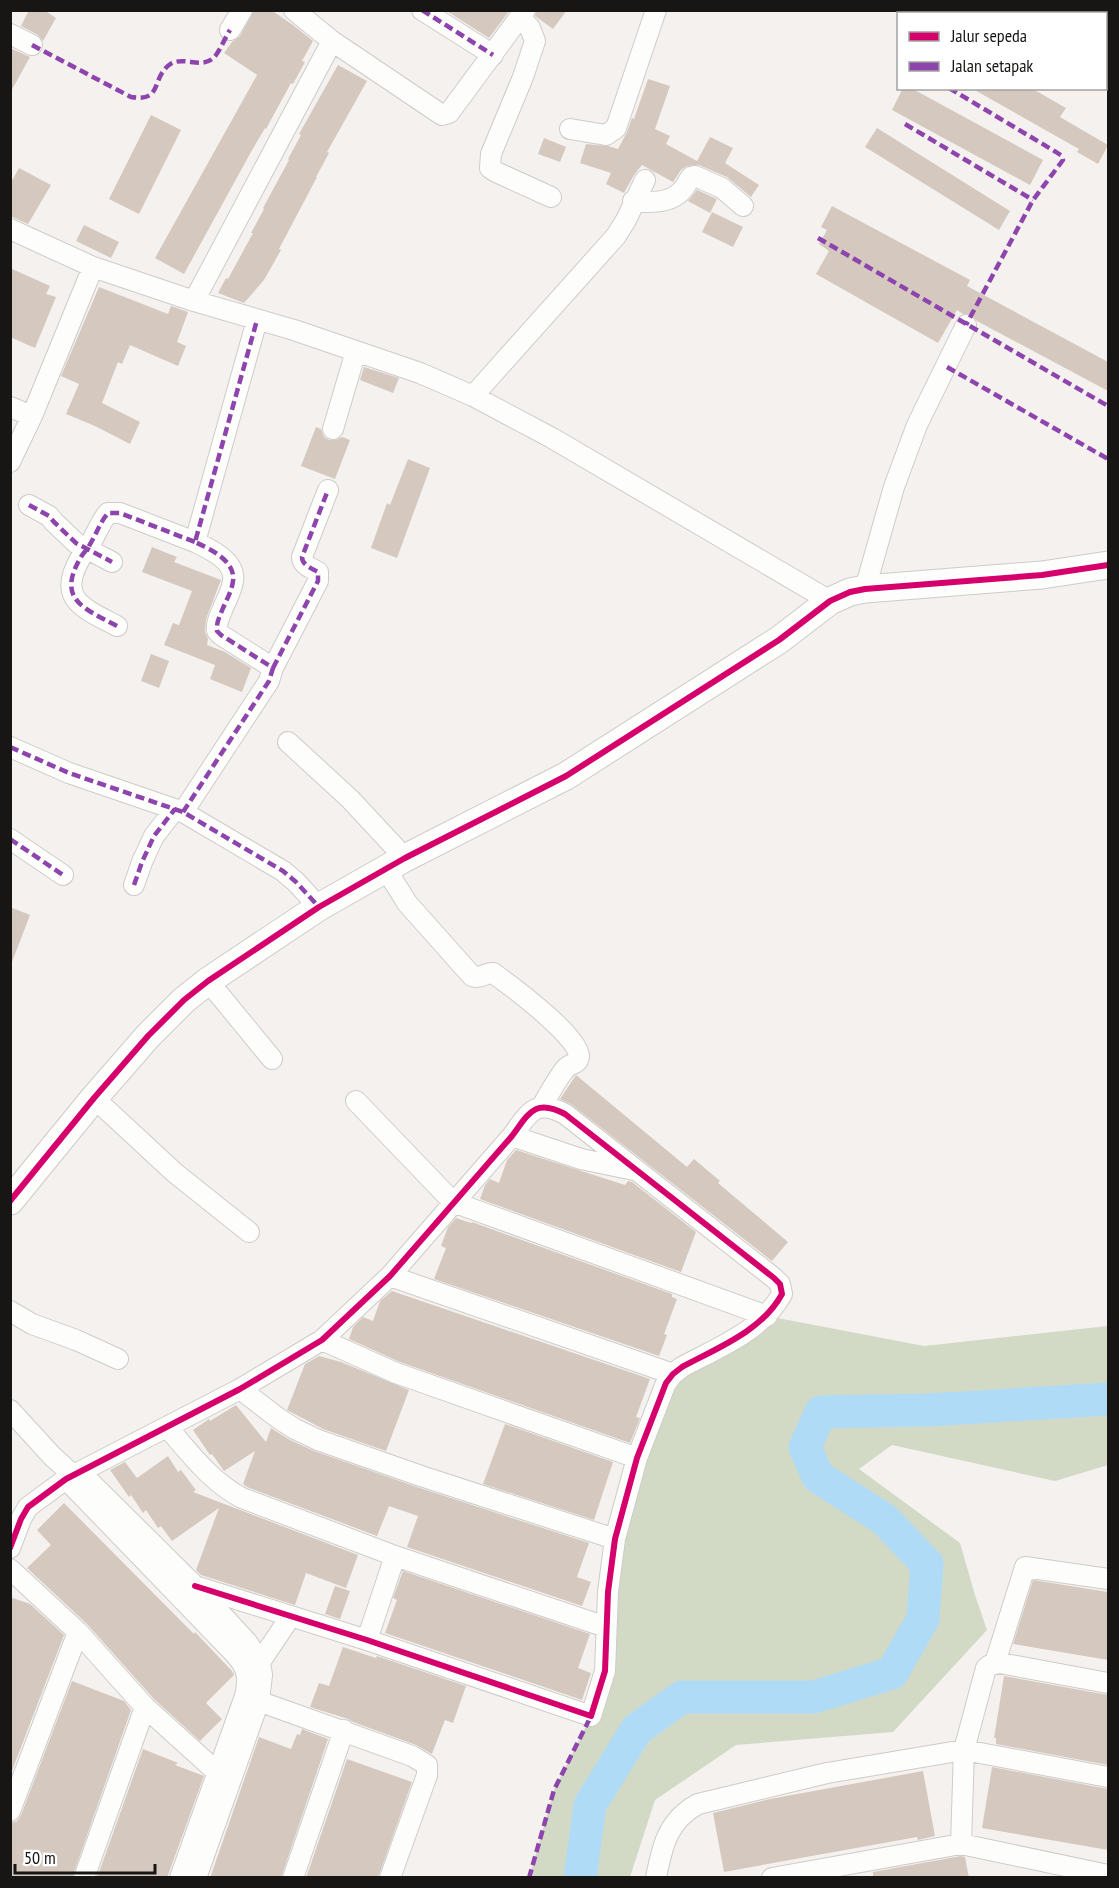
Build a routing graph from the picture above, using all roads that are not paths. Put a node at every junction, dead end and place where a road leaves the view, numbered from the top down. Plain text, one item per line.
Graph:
1 (242, 10) edge
2 (422, 10) edge
3 (656, 10) edge
4 (302, 13) edge
5 (522, 14) edge
6 (230, 30) dead end
7 (10, 34) edge
8 (332, 41) junction
9 (32, 45) dead end
10 (493, 55) junction
11 (570, 129) dead end
12 (645, 180) dead end
13 (551, 197) dead end
14 (633, 201) junction
15 (743, 206) dead end
16 (10, 229) edge
17 (93, 267) junction
18 (194, 301) junction
19 (257, 320) junction
20 (966, 325) dead end
21 (356, 351) junction
22 (473, 396) junction
23 (10, 407) edge
24 (32, 416) junction
25 (333, 429) dead end
26 (10, 462) edge
27 (328, 490) dead end
28 (29, 504) dead end
29 (195, 542) junction
30 (88, 548) junction
31 (112, 562) dead end
32 (1108, 565) edge
33 (865, 589) junction
34 (830, 601) junction
35 (117, 626) dead end
36 (273, 668) junction
37 (288, 742) dead end
38 (10, 747) edge
39 (179, 810) junction
40 (10, 839) edge
41 (395, 864) junction
42 (63, 875) dead end
43 (134, 885) dead end
44 (319, 907) junction
45 (208, 981) junction
46 (272, 1059) dead end
47 (94, 1098) junction
48 (356, 1101) dead end
49 (542, 1106) junction
50 (512, 1136) junction
51 (638, 1171) junction
52 (10, 1200) edge
53 (453, 1202) junction
54 (249, 1232) dead end
55 (390, 1275) junction
56 (10, 1311) edge
57 (767, 1316) junction
58 (322, 1340) junction
59 (118, 1359) dead end
60 (673, 1374) junction
61 (240, 1389) junction
62 (10, 1410) edge
63 (167, 1427) junction
64 (637, 1458) junction
65 (73, 1475) junction
66 (615, 1539) junction
67 (10, 1548) edge
68 (395, 1556) junction
69 (10, 1569) edge
70 (1108, 1579) edge
71 (195, 1586) junction
72 (291, 1616) junction
73 (606, 1627) junction
74 (78, 1632) junction
75 (367, 1640) junction
76 (260, 1662) junction
77 (995, 1663) junction
78 (1108, 1683) edge
79 (252, 1698) junction
80 (145, 1707) junction
81 (345, 1730) junction
82 (964, 1750) junction
83 (218, 1773) junction
84 (1108, 1777) edge
85 (10, 1811) edge
86 (961, 1844) junction
87 (1078, 1874) edge
88 (1108, 1875) edge
89 (84, 1878) edge
90 (180, 1878) edge
91 (196, 1878) edge
92 (293, 1878) edge
93 (390, 1878) edge
94 (656, 1878) edge
95 (772, 1878) edge

1 - 6 street
2 - 10 street
3 - 11 street
4 - 8 street
5 - 10 street
5 - 13 street
7 - 9 street
8 - 10 street
8 - 18 street
12 - 14 street
14 - 15 street
14 - 22 street
16 - 17 street
17 - 18 street
17 - 24 street
18 - 19 street
19 - 21 street
19 - 29 street
20 - 33 street
21 - 22 street
21 - 25 street
22 - 34 street
23 - 24 street
24 - 26 street
27 - 36 street
28 - 30 street
29 - 30 street
29 - 36 street
30 - 31 street
30 - 35 street
32 - 33 street
33 - 34 street
34 - 41 street
36 - 39 street
37 - 41 street
38 - 39 street
39 - 43 street
39 - 44 street
40 - 42 street
41 - 44 street
41 - 49 street
44 - 45 street
45 - 46 street
45 - 47 street
47 - 52 street
47 - 54 street
48 - 53 street
49 - 50 street
49 - 51 street
50 - 51 street
50 - 53 street
51 - 57 street
53 - 55 street
53 - 57 street
55 - 58 street
55 - 60 street
56 - 59 street
57 - 60 street
58 - 61 street
58 - 64 street
60 - 64 street
61 - 63 street
61 - 66 street
62 - 65 street
63 - 65 street
63 - 68 street
64 - 66 street
65 - 67 street
65 - 71 street
65 - 79 street
66 - 73 street
68 - 73 street
68 - 75 street
69 - 74 street
70 - 77 street
71 - 72 street
71 - 76 street
72 - 75 street
72 - 76 street
73 - 75 street
74 - 80 street
74 - 85 street
76 - 79 street
77 - 78 street
77 - 82 street
79 - 81 street
79 - 83 street
79 - 91 street
80 - 83 street
80 - 89 street
81 - 92 street
81 - 93 street
82 - 84 street
82 - 86 street
82 - 94 street
83 - 90 street
86 - 87 street
86 - 95 street
87 - 88 street

